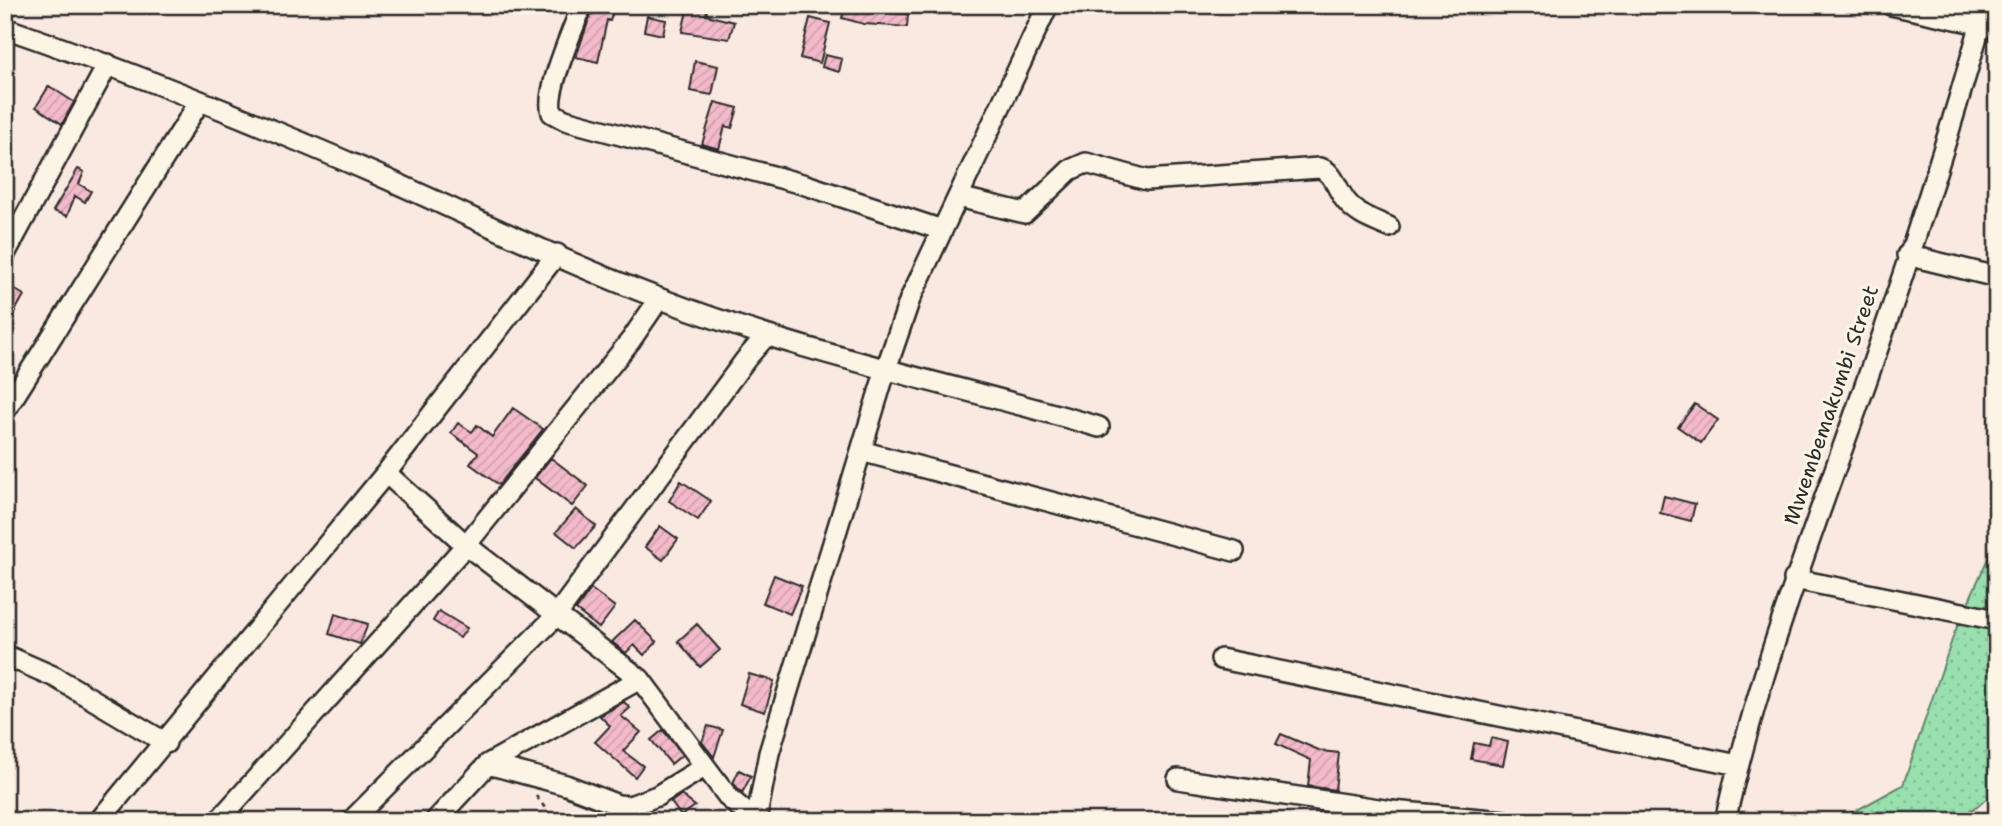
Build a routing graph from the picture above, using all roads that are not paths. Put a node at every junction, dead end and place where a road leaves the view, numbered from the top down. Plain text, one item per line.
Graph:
1 (582, 5) edge
2 (1048, 5) edge
3 (1891, 5) edge
4 (1986, 5) edge
5 (1989, 27) edge
6 (5, 29) edge
7 (108, 64) junction
8 (200, 101) junction
9 (958, 197) junction
10 (1389, 227) dead end
11 (942, 230) junction
12 (5, 254) edge
13 (557, 254) junction
14 (1907, 255) junction
15 (1997, 277) edge
16 (659, 299) junction
17 (766, 337) junction
18 (885, 372) junction
19 (5, 411) edge
20 (1099, 427) dead end
21 (861, 452) junction
22 (386, 473) junction
23 (466, 545) junction
24 (1234, 551) dead end
25 (1794, 579) junction
26 (556, 616) junction
27 (1997, 620) edge
28 (5, 655) edge
29 (1221, 659) dead end
30 (640, 679) junction
31 (166, 743) junction
32 (488, 764) junction
33 (1738, 765) junction
34 (704, 767) junction
35 (1178, 779) dead end
36 (99, 821) edge
37 (218, 821) edge
38 (351, 821) edge
39 (435, 821) edge
40 (756, 821) edge
41 (1504, 821) edge
42 (1725, 821) edge

1 - 11 street
2 - 9 street
3 - 5 street
4 - 5 street, Mwembemakumbi Street
5 - 14 street, Mwembemakumbi Street
6 - 7 street
7 - 8 street
7 - 12 street
8 - 13 street
8 - 19 street
9 - 10 street
9 - 11 street
11 - 18 street
13 - 16 street
13 - 22 street
14 - 15 street
14 - 25 street, Mwembemakumbi Street
16 - 17 street
16 - 23 street
17 - 18 street
17 - 26 street
18 - 20 street
18 - 21 street
21 - 24 street
21 - 40 street
22 - 23 street
22 - 31 street
23 - 26 street
23 - 37 street
25 - 27 street
25 - 33 street, Mwembemakumbi Street
26 - 30 street
26 - 38 street
28 - 31 street
29 - 33 street
30 - 32 street
30 - 34 street
31 - 36 street
32 - 34 street
32 - 39 street
33 - 42 street, Mwembemakumbi Street
34 - 40 street
35 - 41 street

